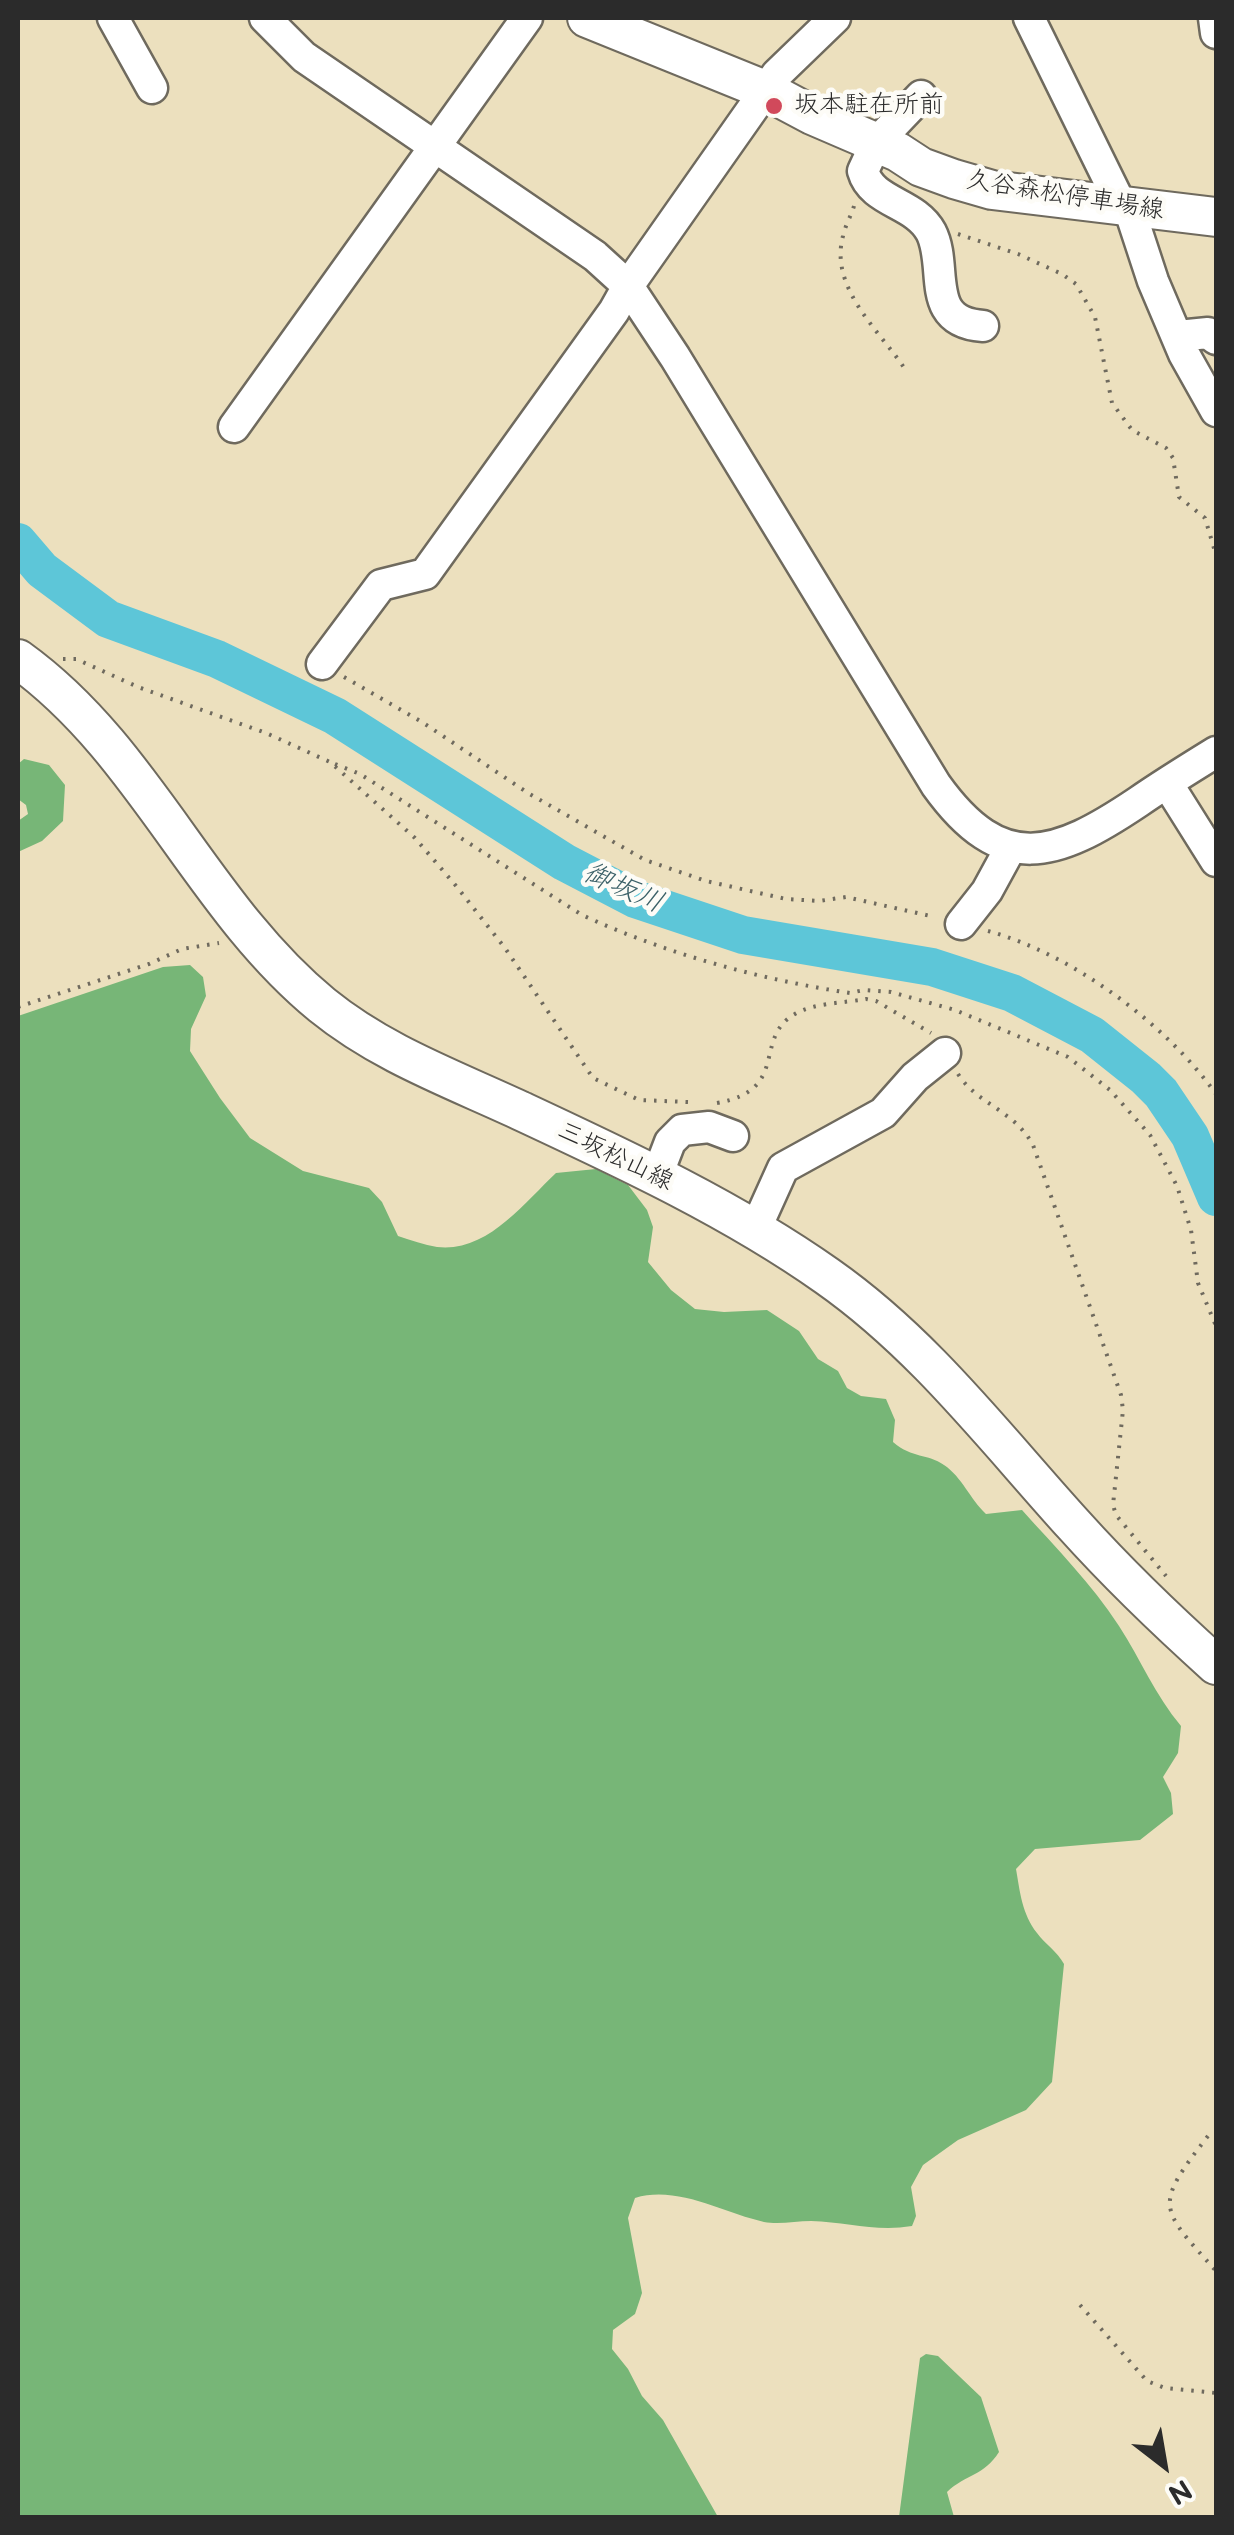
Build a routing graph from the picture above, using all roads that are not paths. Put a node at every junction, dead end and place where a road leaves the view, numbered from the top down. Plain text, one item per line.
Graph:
1 (113, 18) edge
2 (265, 18) edge
3 (528, 18) edge
4 (588, 18) edge
5 (835, 18) edge
6 (1029, 18) edge
7 (1214, 18) edge
8 (1216, 33) edge
9 (152, 88) dead end
10 (766, 90) junction
11 (921, 96) dead end
12 (876, 142) junction
13 (436, 144) junction
14 (1122, 207) junction
15 (1216, 217) edge
16 (628, 286) junction
17 (983, 326) dead end
18 (1178, 336) junction
19 (1216, 339) edge
20 (1216, 411) edge
21 (234, 426) dead end
22 (322, 664) road end
23 (29, 667) edge
24 (1216, 752) edge
25 (1167, 782) junction
26 (1012, 847) junction
27 (1216, 861) edge
28 (961, 924) road end
29 (945, 1054) road end
30 (733, 1136) dead end
31 (657, 1176) junction
32 (755, 1230) junction
33 (1216, 1665) edge

1 - 9 street
2 - 13 street
3 - 13 street
4 - 10 main road, 久谷森松停車場線
5 - 10 street
6 - 14 street
7 - 8 street
10 - 12 main road, 久谷森松停車場線
10 - 16 street
11 - 12 street
12 - 14 main road, 久谷森松停車場線
12 - 17 street
13 - 16 street
13 - 21 street
14 - 15 main road, 久谷森松停車場線
14 - 18 street
16 - 22 street
16 - 26 street
18 - 19 street
18 - 20 street
23 - 31 main road, 三坂松山線
24 - 25 street
25 - 26 street
25 - 27 street
26 - 28 street
29 - 32 street
30 - 31 street
31 - 32 main road, 三坂松山線
32 - 33 main road, 三坂松山線

